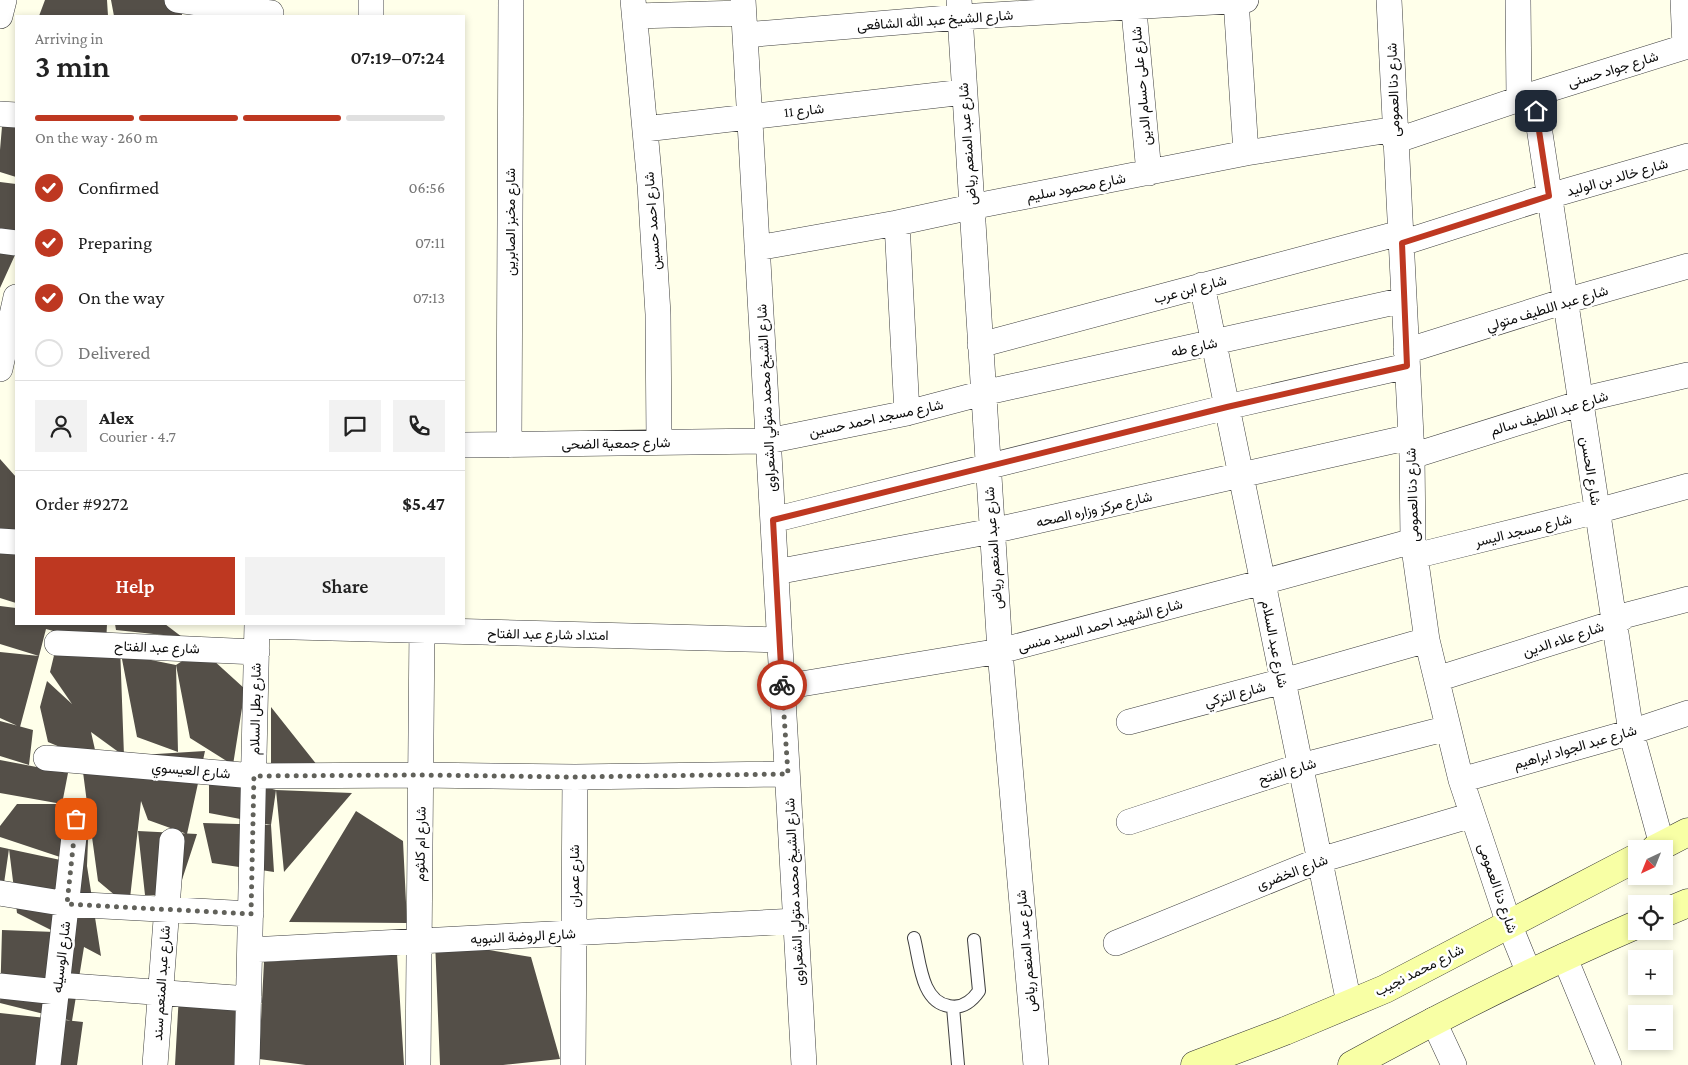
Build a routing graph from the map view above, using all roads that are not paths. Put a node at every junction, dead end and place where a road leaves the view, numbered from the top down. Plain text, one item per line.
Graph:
1 (4, 0) edge
2 (177, 0) edge
3 (371, 0) edge
4 (511, 0) edge
5 (1236, 0) edge
6 (1246, 0) edge
7 (1389, 0) edge
8 (1518, 0) edge
9 (1683, 0) edge
10 (1133, 3) edge
11 (634, 8) edge
12 (959, 8) edge
13 (271, 10) edge
14 (371, 15) edge
15 (0, 16) edge
16 (744, 16) edge
17 (1686, 46) edge
18 (964, 92) junction
19 (1526, 97) junction
20 (0, 114) edge
21 (15, 115) edge
22 (749, 116) junction
23 (645, 129) junction
24 (1395, 135) junction
25 (1246, 153) junction
26 (1688, 156) edge
27 (1149, 173) junction
28 (1549, 196) junction
29 (971, 207) junction
30 (897, 223) junction
31 (1401, 238) junction
32 (0, 241) edge
33 (15, 243) edge
34 (757, 248) junction
35 (1688, 266) edge
36 (1202, 285) junction
37 (1404, 300) junction
38 (1565, 301) junction
39 (15, 302) edge
40 (1213, 342) junction
41 (980, 346) junction
42 (1406, 358) junction
43 (0, 369) edge
44 (1688, 375) edge
45 (983, 393) junction
46 (1581, 403) junction
47 (1227, 407) junction
48 (907, 413) junction
49 (768, 441) junction
50 (659, 442) junction
51 (509, 444) junction
52 (465, 445) edge
53 (1411, 447) junction
54 (988, 466) junction
55 (1241, 476) junction
56 (1688, 486) edge
57 (1597, 512) junction
58 (773, 520) junction
59 (992, 532) junction
60 (0, 541) edge
61 (15, 542) edge
62 (1414, 548) junction
63 (776, 572) junction
64 (1263, 582) junction
65 (1688, 599) edge
66 (1614, 623) junction
67 (257, 625) edge
68 (422, 628) edge
69 (780, 640) junction
70 (1427, 640) junction
71 (57, 643) dead end
72 (1000, 651) junction
73 (257, 652) junction
74 (1437, 679) junction
75 (1283, 681) junction
76 (782, 687) junction
77 (1688, 713) edge
78 (1129, 722) dead end
79 (1448, 728) junction
80 (1631, 732) junction
81 (46, 758) dead end
82 (1300, 766) junction
83 (788, 774) junction
84 (421, 775) junction
85 (254, 776) junction
86 (574, 777) junction
87 (1461, 780) junction
88 (1472, 815) junction
89 (76, 819) dead end
90 (1129, 822) dead end
91 (1688, 832) edge
92 (1657, 840) edge
93 (1673, 840) edge
94 (172, 841) dead end
95 (1320, 860) junction
96 (1628, 862) edge
97 (0, 893) edge
98 (1688, 903) edge
99 (67, 904) junction
100 (1673, 909) edge
101 (167, 910) junction
102 (251, 914) junction
103 (796, 921) junction
104 (1509, 924) junction
105 (1628, 928) edge
106 (574, 933) junction
107 (914, 938) dead end
108 (974, 940) dead end
109 (419, 941) junction
110 (1116, 943) dead end
111 (250, 950) junction
112 (1564, 956) junction
113 (1530, 973) junction
114 (0, 986) edge
115 (57, 989) junction
116 (161, 992) junction
117 (249, 999) junction
118 (1350, 1003) junction
119 (953, 1007) junction
120 (1433, 1020) junction
121 (48, 1065) edge
122 (155, 1065) edge
123 (247, 1065) edge
124 (418, 1065) edge
125 (573, 1065) edge
126 (804, 1065) edge
127 (958, 1065) edge
128 (1036, 1065) edge
129 (1195, 1065) edge
130 (1352, 1065) edge
131 (1454, 1065) edge
132 (1609, 1065) edge

1 - 15 street
2 - 13 street
3 - 14 street
4 - 51 street, شارع مخبز الصابرين
5 - 6 street, شارع الشيخ عبد الله الشافعى
5 - 10 street, شارع الشيخ عبد الله الشافعى
5 - 25 street
7 - 24 street, شارع دنا العمومى
8 - 19 street, شارع الحسن
9 - 17 street
10 - 12 street, شارع الشيخ عبد الله الشافعى
10 - 27 street, شارع على حسام الدين
11 - 16 street, شارع الشيخ عبد الله الشافعى
11 - 23 street, شارع احمد حسين
12 - 16 street, شارع الشيخ عبد الله الشافعى
12 - 18 street, شارع عبد المنعم رياض
16 - 22 street, شارع الشيخ محمد متولي الشعراوى
17 - 19 street, شارع جواد حسنى
18 - 22 street, شارع 11
18 - 29 street, شارع عبد المنعم رياض
19 - 24 street, شارع جواد حسنى
19 - 28 street, شارع الحسن
20 - 21 street
22 - 23 street, شارع 11
22 - 34 street, شارع الشيخ محمد متولي الشعراوى
23 - 50 street, شارع احمد حسين
24 - 25 street, شارع محمود سليم
24 - 31 street, شارع دنا العمومى
25 - 27 street, شارع محمود سليم
26 - 28 street, شارع خالد بن الوليد
27 - 29 street, شارع محمود سليم
28 - 31 street, شارع خالد بن الوليد
28 - 38 street, شارع الحسن
29 - 30 street, شارع محمود سليم
29 - 41 street, شارع عبد المنعم رياض
30 - 34 street, شارع محمود سليم
30 - 48 street
31 - 36 street, شارع ابن عرب
31 - 37 street, شارع دنا العمومى
32 - 33 street
34 - 49 street, شارع الشيخ محمد متولي الشعراوى
35 - 38 street, شارع عبد اللطيف متولي
36 - 40 street, شارع عبد السلام
36 - 41 street, شارع ابن عرب
37 - 40 street, شارع طه
37 - 42 street, شارع دنا العمومى
38 - 42 street, شارع عبد اللطيف متولي
38 - 46 street, شارع الحسن
39 - 43 street
40 - 45 street, شارع طه
40 - 47 street, شارع عبد السلام
41 - 45 street, شارع عبد المنعم رياض
42 - 47 street, شارع عبد اللطيف متولي
42 - 53 street, شارع دنا العمومى
44 - 46 street, شارع عبد اللطيف سالم
45 - 48 street, شارع مسجد احمد حسين
45 - 54 street, شارع عبد المنعم رياض
46 - 53 street, شارع عبد اللطيف سالم
46 - 57 street, شارع الحسن
47 - 54 street, شارع عبد اللطيف متولي
47 - 55 street, شارع عبد السلام
48 - 49 street, شارع مسجد احمد حسين
49 - 50 street, شارع جمعية الضحى
49 - 58 street, شارع الشيخ محمد متولي الشعراوى
50 - 51 street, شارع جمعية الضحى
51 - 52 street, شارع جمعية الضحى
53 - 55 street, شارع مركز وزاره الصحه
53 - 62 street, شارع دنا العمومى
54 - 58 street, شارع عبد اللطيف متولي
54 - 59 street, شارع عبد المنعم رياض
55 - 59 street, شارع مركز وزاره الصحه
55 - 64 street, شارع عبد السلام
56 - 57 street, شارع مسجد اليسر
57 - 62 street, شارع مسجد اليسر
57 - 66 street, شارع الحسن
58 - 63 street, شارع الشيخ محمد متولي الشعراوى
59 - 63 street, شارع مركز وزاره الصحه
59 - 72 street, شارع عبد المنعم رياض
60 - 61 street
62 - 64 street, شارع الشهيد احمد السيد منسى
62 - 70 street, شارع دنا العمومى
63 - 69 street, شارع الشيخ محمد متولي الشعراوى
64 - 72 street, شارع الشهيد احمد السيد منسى
64 - 75 street, شارع عبد السلام
65 - 66 street, شارع علاء الدين
66 - 74 street, شارع علاء الدين
66 - 80 street, شارع الحسن
67 - 68 street, امتداد شارع عبد الفتاح
67 - 73 street, شارع بطل السلام
68 - 69 street, امتداد شارع عبد الفتاح
68 - 84 street, شارع ام كلثوم
69 - 76 street, شارع الشيخ محمد متولي الشعراوى
70 - 74 street, شارع دنا العمومى
70 - 75 street, شارع التركي
71 - 73 street, شارع عبد الفتاح
72 - 76 street, شارع الشهيد احمد السيد منسى
72 - 128 street, شارع عبد المنعم رياض
73 - 85 street, شارع بطل السلام
74 - 79 street, شارع دنا العمومى
75 - 78 street, شارع التركي
75 - 82 street, شارع عبد السلام
76 - 83 street, شارع الشيخ محمد متولي الشعراوى
77 - 80 street, شارع عبد الجواد ابراهيم
79 - 82 street, شارع الفتح
79 - 87 street, شارع دنا العمومى
80 - 87 street, شارع عبد الجواد ابراهيم
80 - 92 street, شارع الحسن
81 - 85 street, شارع العيسوي
82 - 90 street, شارع الفتح
82 - 95 street, شارع عبد السلام
83 - 86 street, شارع العيسوي
83 - 103 street, شارع الشيخ محمد متولي الشعراوى
84 - 85 street, شارع العيسوي
84 - 86 street, شارع العيسوي
84 - 109 street, شارع ام كلثوم
85 - 102 street, شارع بطل السلام
86 - 106 street, شارع عمران
87 - 88 street, شارع دنا العمومى
88 - 95 street, شارع الخضرى
88 - 104 street, شارع دنا العمومى
89 - 99 street, شارع الوسيله
91 - 93 main road
94 - 101 street, شارع عبد المنعم سند
95 - 110 street, شارع الخضرى
95 - 118 street, شارع عبد السلام
96 - 104 main road, شارع محمد نجيب
97 - 99 street
98 - 100 main road
99 - 101 street
99 - 115 street, شارع الوسيله
101 - 102 street
101 - 116 street, شارع عبد المنعم سند
102 - 111 street, شارع بطل السلام
103 - 106 street, شارع الروضة النبويه
103 - 126 street, شارع الشيخ محمد متولي الشعراوى
104 - 113 street, شارع دنا العمومى
104 - 118 main road, شارع محمد نجيب
105 - 112 main road
106 - 109 street, شارع الروضة النبويه
106 - 125 street, شارع عمران
107 - 119 lane
108 - 119 lane
109 - 111 street, شارع الروضة النبويه
109 - 124 street, شارع ام كلثوم
111 - 117 street, شارع بطل السلام
112 - 113 main road
112 - 132 street
113 - 120 main road
114 - 115 street
115 - 116 street
115 - 121 street, شارع الوسيله
116 - 117 street
116 - 122 street, شارع عبد المنعم سند
117 - 123 street, شارع بطل السلام
118 - 129 main road, شارع محمد نجيب
119 - 127 lane
120 - 130 main road
120 - 131 street

